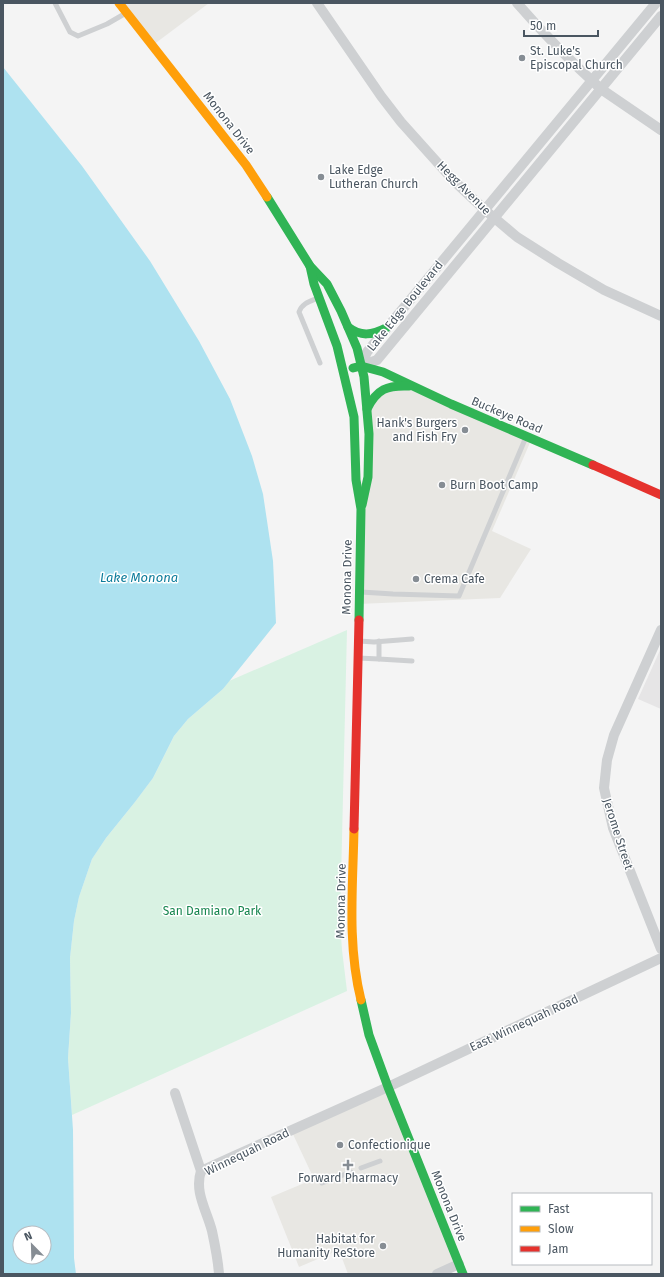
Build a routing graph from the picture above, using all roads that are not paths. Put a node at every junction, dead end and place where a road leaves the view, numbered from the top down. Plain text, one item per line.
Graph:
1 (55, 3) edge
2 (119, 3) edge
3 (317, 3) edge
4 (517, 3) edge
5 (656, 3) edge
6 (127, 13) junction
7 (661, 16) edge
8 (592, 81) junction
9 (601, 89) junction
10 (661, 130) edge
11 (484, 210) junction
12 (495, 219) junction
13 (310, 266) junction
14 (319, 297) junction
15 (661, 316) edge
16 (348, 327) junction
17 (386, 328) junction
18 (320, 363) dead end
19 (361, 366) junction
20 (343, 370) junction
21 (418, 387) junction
22 (367, 409) junction
23 (526, 436) junction
24 (661, 495) edge
25 (361, 509) junction
26 (358, 592) junction
27 (661, 630) edge
28 (412, 640) dead end
29 (358, 641) junction
30 (379, 641) junction
31 (357, 658) junction
32 (378, 659) junction
33 (412, 661) dead end
34 (661, 949) edge
35 (661, 958) edge
36 (388, 1087) junction
37 (175, 1094) dead end
38 (380, 1161) dead end
39 (361, 1168) dead end
40 (201, 1171) junction
41 (351, 1172) dead end
42 (322, 1183) dead end
43 (461, 1269) edge
44 (219, 1274) edge
45 (437, 1274) edge

1 - 6 lane
2 - 6 street, Monona Drive
3 - 11 street, Hegg Avenue
4 - 8 street
5 - 8 street, Lake Edge Boulevard
6 - 13 street, Monona Drive
7 - 9 street, Lake Edge Boulevard
8 - 9 street
8 - 11 street, Lake Edge Boulevard
9 - 10 street
9 - 12 street, Lake Edge Boulevard
11 - 12 street, Hegg Avenue
11 - 17 street, Lake Edge Boulevard
12 - 15 street, Hegg Avenue
12 - 19 street, Lake Edge Boulevard
13 - 14 street, Monona Drive
13 - 16 street, Monona Drive
14 - 18 lane
14 - 20 street, Monona Drive
16 - 17 street
16 - 19 street, Monona Drive
17 - 19 street, Lake Edge Boulevard
19 - 20 street, Buckeye Road
19 - 21 street, Buckeye Road
19 - 22 street, Monona Drive
20 - 25 street, Monona Drive
21 - 22 street
21 - 23 street, Buckeye Road
22 - 25 street, Monona Drive
23 - 24 street, Buckeye Road
23 - 26 lane
25 - 26 street, Monona Drive
26 - 29 street, Monona Drive
27 - 34 street, Jerome Street
28 - 30 lane
29 - 30 lane
29 - 31 street, Monona Drive
30 - 32 lane
31 - 32 lane
31 - 36 street, Monona Drive
32 - 33 lane
35 - 36 street, East Winnequah Road
36 - 40 street, Winnequah Road
36 - 43 street, Monona Drive
37 - 40 street
38 - 39 lane
40 - 44 street, Winnequah Road
41 - 42 lane
43 - 45 street

